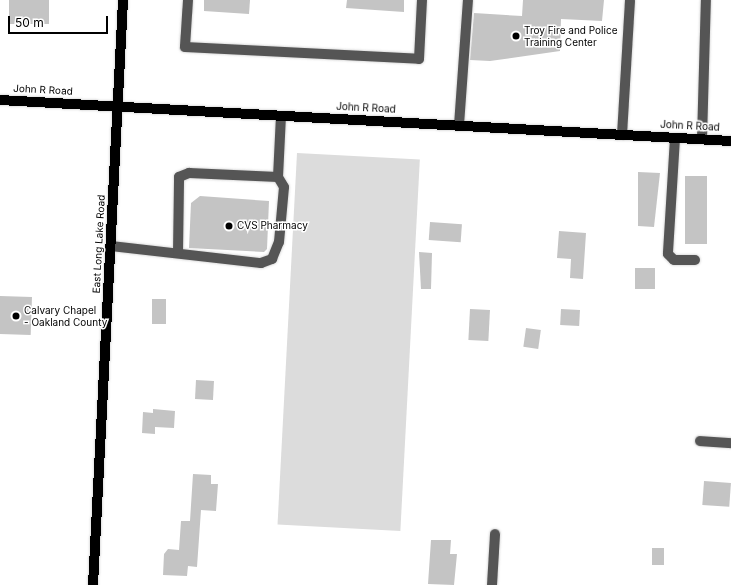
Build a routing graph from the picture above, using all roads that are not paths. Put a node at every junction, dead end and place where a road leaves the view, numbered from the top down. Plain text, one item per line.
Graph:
1 (124, 0) edge
2 (188, 0) edge
3 (422, 0) edge
4 (468, 0) edge
5 (630, 0) edge
6 (706, 0) edge
7 (0, 100) edge
8 (117, 106) junction
9 (281, 116) junction
10 (459, 125) junction
11 (622, 135) junction
12 (675, 138) junction
13 (702, 139) junction
14 (731, 141) edge
15 (278, 177) junction
16 (111, 246) junction
17 (178, 253) junction
18 (695, 260) dead end
19 (700, 441) dead end
20 (731, 443) edge
21 (495, 534) dead end
22 (93, 585) edge
23 (492, 585) edge

1 - 8 main road, East Long Lake Road
2 - 3 street
4 - 10 street
5 - 11 street
6 - 13 street
7 - 8 main road, John R Road
8 - 9 main road, John R Road
8 - 16 main road, East Long Lake Road
9 - 10 main road, John R Road
9 - 15 street
10 - 11 main road, John R Road
11 - 12 main road, John R Road
12 - 13 main road, John R Road
12 - 18 street
13 - 14 main road, John R Road
15 - 17 street
15 - 17 street
16 - 17 street
16 - 22 main road, East Long Lake Road
19 - 20 street
21 - 23 street

